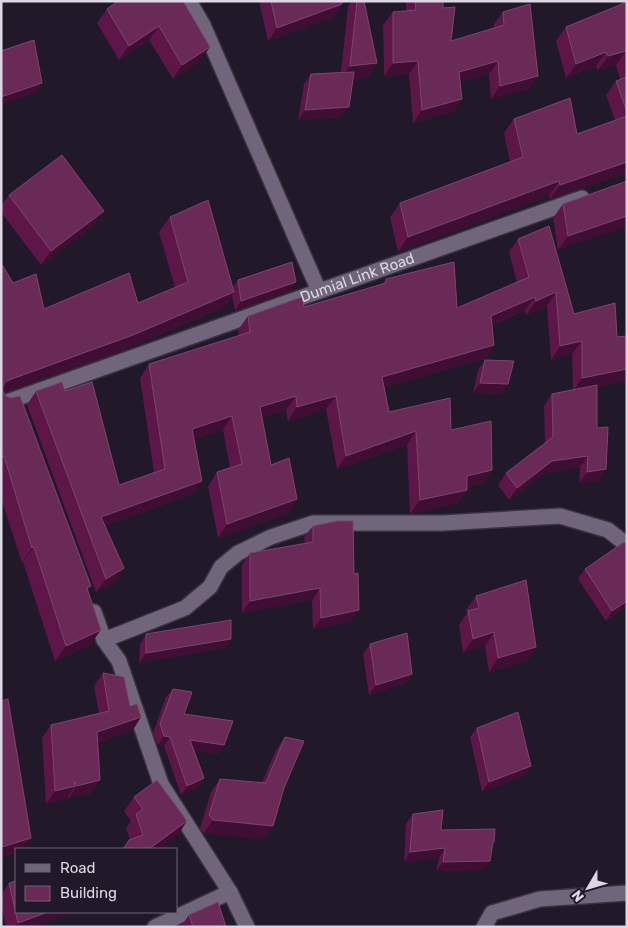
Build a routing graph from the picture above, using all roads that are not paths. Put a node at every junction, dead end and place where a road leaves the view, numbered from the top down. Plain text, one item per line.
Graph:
1 (189, 1) edge
2 (599, 192) edge
3 (319, 291) junction
4 (12, 404) edge
5 (627, 545) edge
6 (90, 603) edge
7 (104, 640) junction
8 (230, 892) junction
9 (627, 893) edge
10 (156, 927) edge
11 (247, 927) edge
12 (484, 927) edge

1 - 3 street
2 - 3 street, Dumial Link Road
3 - 4 street, Dumial Link Road
5 - 7 street
6 - 7 street
7 - 8 street
8 - 10 street
8 - 11 street
9 - 12 street

